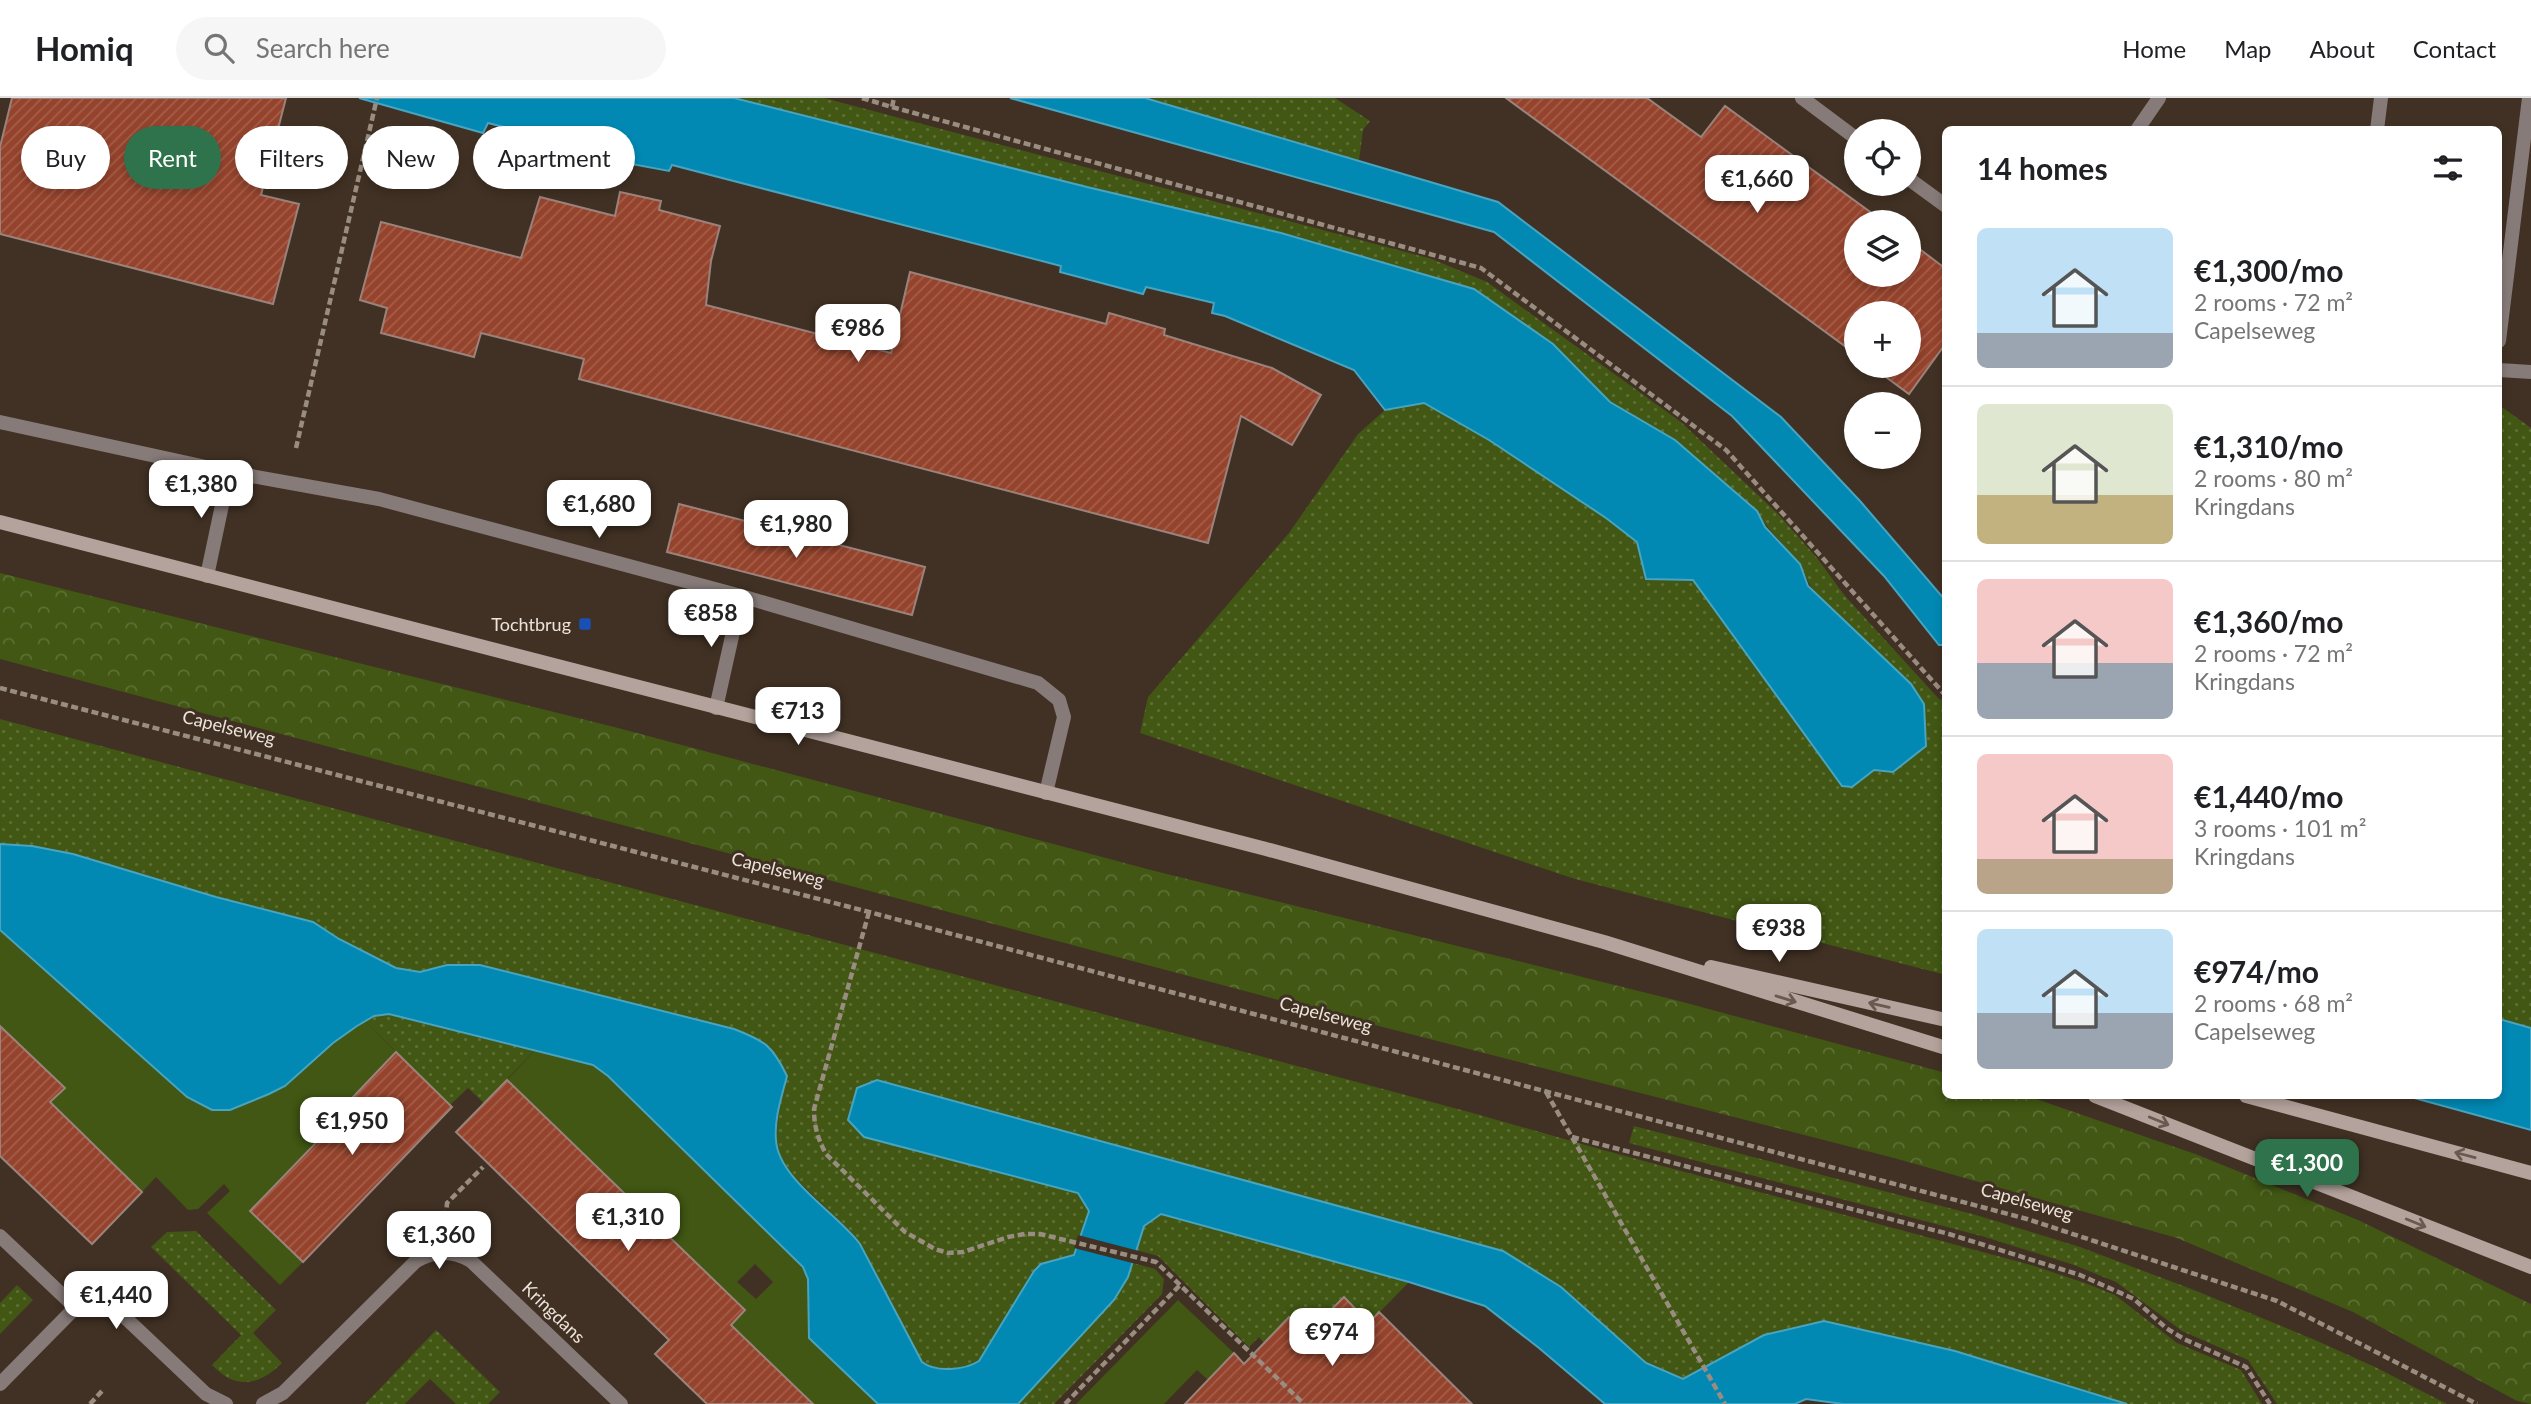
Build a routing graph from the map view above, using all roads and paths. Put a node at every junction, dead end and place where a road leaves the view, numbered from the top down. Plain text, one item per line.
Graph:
1 (377, 98) edge
2 (862, 98) edge
3 (894, 98) edge
4 (1802, 98) edge
5 (2159, 98) edge
6 (2381, 98) edge
7 (2529, 98) edge
8 (892, 107) junction
9 (2140, 126) edge
10 (2378, 126) edge
11 (1844, 129) edge
12 (1921, 188) edge
13 (1942, 203) edge
14 (2502, 317) edge
15 (2502, 370) edge
16 (2531, 372) edge
17 (0, 422) edge
18 (229, 472) junction
19 (288, 483) junction
20 (0, 522) edge
21 (208, 576) junction
22 (741, 597) junction
23 (0, 688) edge
24 (1942, 692) edge
25 (716, 708) junction
26 (1046, 793) junction
27 (869, 912) junction
28 (1604, 942) junction
29 (1942, 1019) edge
30 (1942, 1047) edge
31 (1546, 1091) junction
32 (2103, 1099) edge
33 (2257, 1099) edge
34 (1572, 1136) junction
35 (483, 1167) dead end
36 (2531, 1173) edge
37 (0, 1236) edge
38 (443, 1252) junction
39 (2531, 1268) edge
40 (1180, 1285) junction
41 (76, 1308) junction
42 (0, 1384) edge
43 (102, 1391) dead end
44 (90, 1404) edge
45 (226, 1404) edge
46 (263, 1404) edge
47 (621, 1404) edge
48 (1065, 1404) edge
49 (1304, 1404) edge
50 (1725, 1404) edge
51 (2270, 1404) edge
52 (2477, 1404) edge

1 - 19 path
2 - 8 path
3 - 8 path
4 - 11 street
5 - 9 street
6 - 10 street
7 - 14 street
8 - 24 path
12 - 13 street
15 - 16 street
17 - 18 street
18 - 19 street
18 - 21 street
19 - 22 street
20 - 21 main road
21 - 25 main road
22 - 25 street
22 - 26 street
23 - 27 path, Capelseweg
25 - 26 main road
26 - 28 main road
27 - 31 path, Capelseweg
27 - 40 path
29 -> 28 main road
28 -> 30 main road
31 - 34 path
31 - 52 path, Capelseweg
32 -> 39 main road
36 -> 33 main road
34 - 50 path
34 - 51 path
35 - 38 path
37 - 41 street
38 - 46 street
38 - 47 street, Kringdans
40 - 48 path
40 - 49 path
41 - 42 street
41 - 45 street
43 - 44 path

